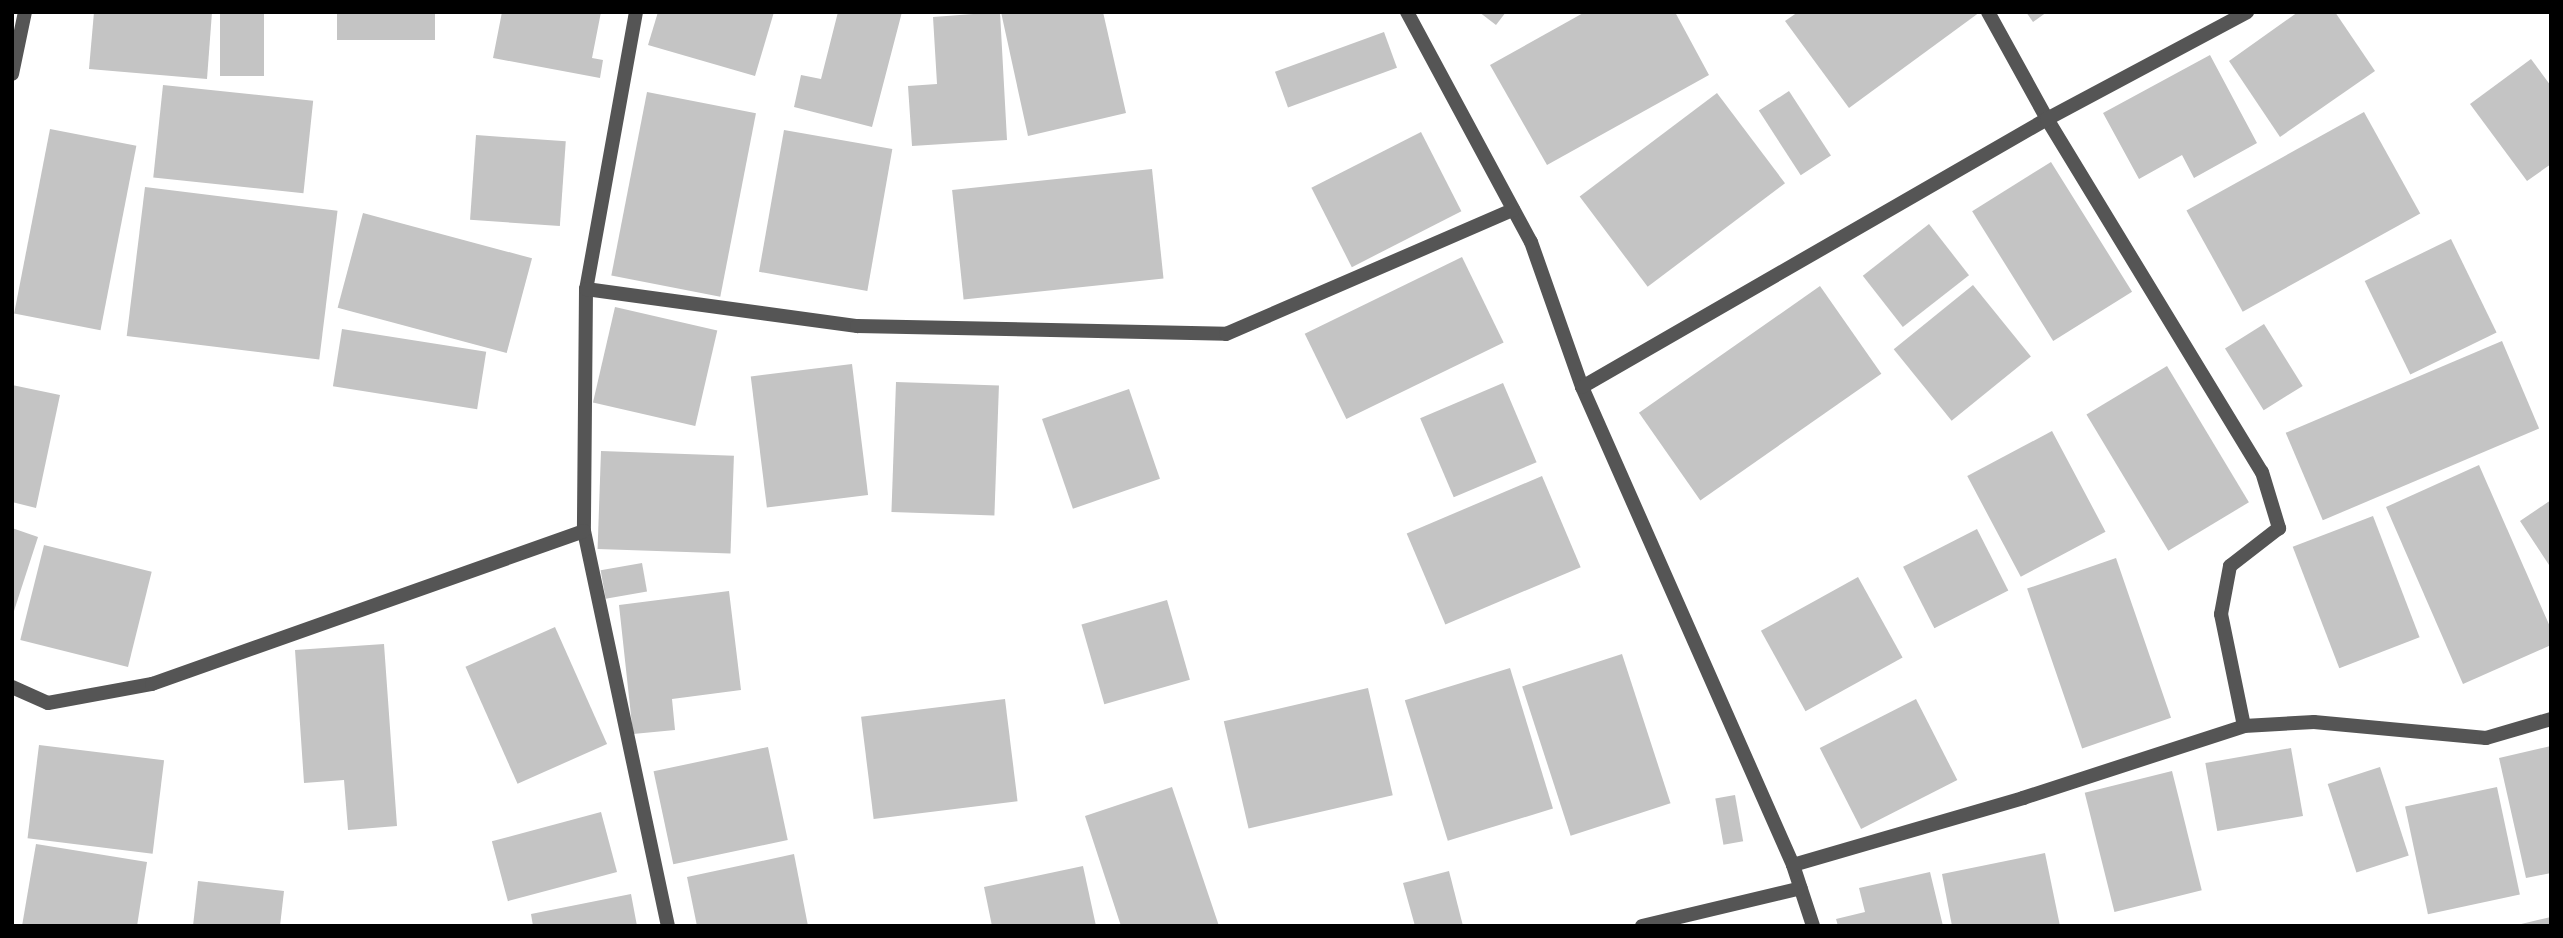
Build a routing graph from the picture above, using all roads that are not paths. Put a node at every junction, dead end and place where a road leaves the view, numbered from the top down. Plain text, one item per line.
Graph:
1 (25, 12) edge
2 (636, 12) edge
3 (1407, 12) edge
4 (1988, 12) edge
5 (2246, 12) edge
6 (12, 74) edge
7 (2047, 119) junction
8 (1513, 210) junction
9 (586, 289) junction
10 (1582, 387) junction
11 (584, 531) junction
12 (12, 687) edge
13 (2551, 719) edge
14 (2244, 726) junction
15 (1793, 865) junction
16 (1801, 888) junction
17 (668, 926) edge
18 (1642, 926) edge
19 (1813, 926) edge

1 - 6 street
2 - 9 street
3 - 8 street
4 - 7 street
5 - 7 street
7 - 10 street
7 - 14 street
8 - 9 street
8 - 10 street
9 - 11 street
10 - 15 street
11 - 12 street
11 - 17 street
13 - 14 street
14 - 15 street
15 - 16 street
16 - 18 street
16 - 19 street

